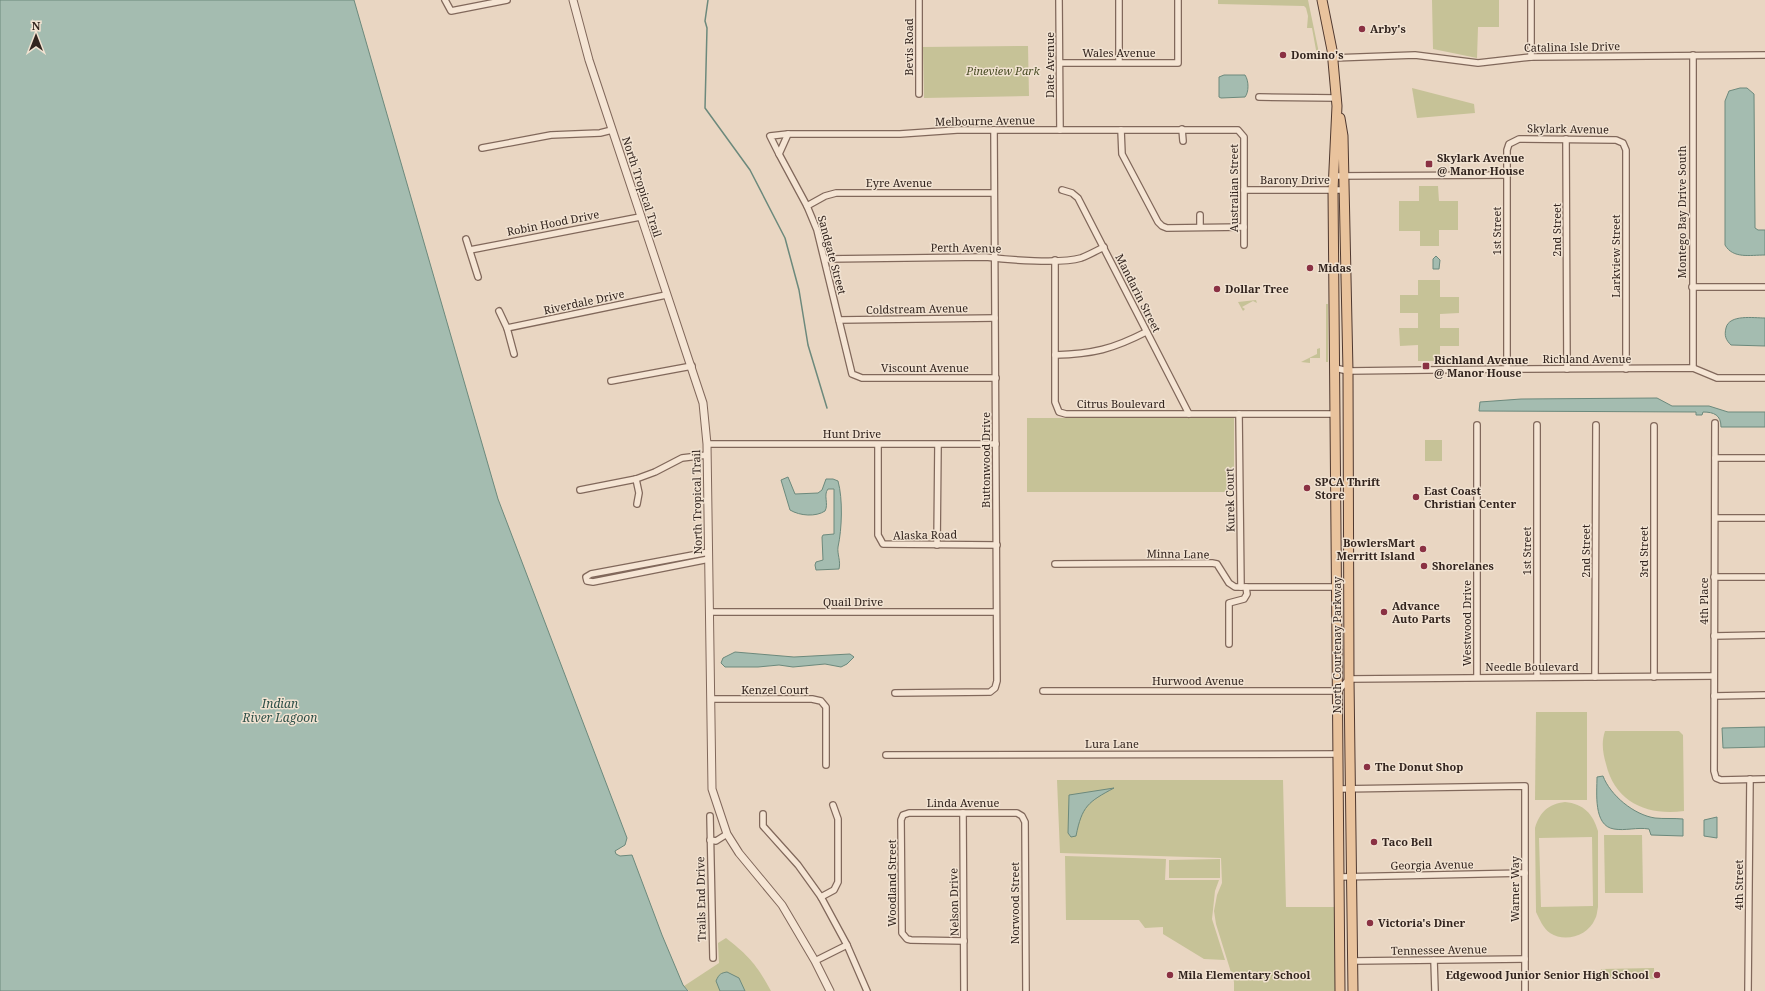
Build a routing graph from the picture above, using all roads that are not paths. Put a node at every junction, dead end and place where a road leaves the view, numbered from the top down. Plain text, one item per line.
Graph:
1 (445, 0) edge
2 (507, 0) edge
3 (573, 0) edge
4 (919, 0) edge
5 (1059, 0) edge
6 (1119, 0) edge
7 (1178, 0) edge
8 (1322, 0) edge
9 (1531, 0) edge
10 (1692, 55) junction
11 (1765, 55) edge
12 (1531, 57) junction
13 (1333, 58) junction
14 (1119, 62) junction
15 (1060, 63) junction
16 (919, 94) dead end
17 (1259, 97) dead end
18 (1337, 102) junction
19 (1182, 129) junction
20 (612, 130) junction
21 (994, 130) junction
22 (1060, 130) junction
23 (1121, 130) junction
24 (1240, 131) joint
25 (788, 134) junction
26 (1566, 139) junction
27 (1182, 141) dead end
28 (1512, 142) joint
29 (1623, 143) joint
30 (482, 148) dead end
31 (779, 154) junction
32 (1345, 175) junction
33 (1507, 175) junction
34 (1333, 176) junction
35 (1062, 190) dead end
36 (1244, 190) junction
37 (1333, 190) junction
38 (1345, 190) junction
39 (994, 193) junction
40 (808, 206) junction
41 (1200, 215) dead end
42 (640, 217) junction
43 (1200, 227) junction
44 (1244, 227) junction
45 (466, 239) dead end
46 (1244, 245) dead end
47 (1104, 247) junction
48 (470, 250) junction
49 (825, 258) junction
50 (995, 258) junction
51 (1055, 260) junction
52 (478, 277) dead end
53 (1692, 286) junction
54 (1765, 286) edge
55 (666, 295) junction
56 (499, 311) dead end
57 (995, 318) junction
58 (839, 320) junction
59 (507, 328) junction
60 (1146, 332) junction
61 (514, 354) dead end
62 (1055, 355) junction
63 (692, 366) junction
64 (1335, 368) junction
65 (1693, 368) junction
66 (1507, 369) junction
67 (1567, 369) junction
68 (1626, 369) junction
69 (1348, 371) junction
70 (855, 376) joint
71 (996, 378) junction
72 (1765, 378) edge
73 (611, 381) dead end
74 (1189, 414) junction
75 (1239, 414) junction
76 (1336, 414) junction
77 (1715, 423) dead end
78 (1477, 425) dead end
79 (1537, 425) dead end
80 (1596, 425) dead end
81 (1654, 426) dead end
82 (707, 444) junction
83 (878, 444) junction
84 (996, 444) junction
85 (938, 445) junction
86 (707, 456) junction
87 (1715, 458) junction
88 (1765, 458) edge
89 (636, 479) junction
90 (580, 490) dead end
91 (637, 504) dead end
92 (1715, 518) junction
93 (1765, 518) edge
94 (937, 544) junction
95 (997, 545) junction
96 (709, 556) junction
97 (645, 564) junction
98 (1055, 564) dead end
99 (647, 571) junction
100 (1714, 577) junction
101 (1765, 577) edge
102 (1244, 587) junction
103 (1337, 587) junction
104 (710, 612) junction
105 (996, 612) junction
106 (1714, 636) junction
107 (1765, 636) edge
108 (1229, 644) dead end
109 (1714, 676) junction
110 (1477, 677) junction
111 (1537, 677) junction
112 (1596, 677) junction
113 (1654, 677) junction
114 (1349, 679) junction
115 (1043, 690) dead end
116 (1338, 691) junction
117 (895, 693) dead end
118 (1765, 695) edge
119 (1714, 696) junction
120 (711, 699) junction
121 (1338, 754) junction
122 (886, 755) dead end
123 (826, 765) dead end
124 (1750, 779) junction
125 (1765, 779) edge
126 (1339, 789) junction
127 (1351, 789) junction
128 (833, 805) dead end
129 (963, 813) junction
130 (763, 814) dead end
131 (903, 815) joint
132 (710, 816) dead end
133 (1022, 816) joint
134 (728, 834) junction
135 (710, 840) junction
136 (1526, 873) junction
137 (1339, 876) junction
138 (1352, 876) junction
139 (822, 897) junction
140 (964, 941) junction
141 (847, 945) junction
142 (713, 958) dead end
143 (1526, 959) junction
144 (1434, 960) junction
145 (815, 961) junction
146 (1353, 961) junction
147 (830, 991) edge
148 (867, 991) edge
149 (964, 991) edge
150 (1026, 991) edge
151 (1340, 991) edge
152 (1353, 991) edge
153 (1435, 991) edge
154 (1525, 991) edge
155 (1748, 991) edge

1 - 2 street
3 - 20 street, North Tropical Trail
4 - 16 street, Bevis Road
5 - 15 street, Date Avenue
6 - 14 street
7 - 14 street, Wales Avenue
8 - 13 main road, North Courtenay Parkway
9 - 12 street
10 - 11 street, Catalina Isle Drive
10 - 12 street, Catalina Isle Drive
10 - 53 street, Montego Bay Drive South
12 - 13 street, Catalina Isle Drive
13 - 18 main road, North Courtenay Parkway
14 - 15 street, Wales Avenue
15 - 22 street, Date Avenue
17 - 18 street
18 - 32 main road, North Courtenay Parkway
18 - 34 main road, North Courtenay Parkway
19 - 23 street, Melbourne Avenue
19 - 24 street, Melbourne Avenue
19 - 27 street
20 - 30 street
20 - 42 street, North Tropical Trail
21 - 22 street, Melbourne Avenue
21 - 25 street, Melbourne Avenue
21 - 39 street, Buttonwood Drive
22 - 23 street, Melbourne Avenue
23 - 43 street
24 - 36 street, Australian Street
25 - 31 street
25 - 31 street, Melbourne Avenue
26 - 28 street, Skylark Avenue
26 - 29 street, Skylark Avenue
26 - 67 street, 2nd Street
28 - 33 street, 1st Street
29 - 68 street, Larkview Street
31 - 40 street, Sandgate Street
32 - 33 street
32 - 34 street
32 - 38 main road, North Courtenay Parkway
33 - 66 street, 1st Street
34 - 37 main road, North Courtenay Parkway
35 - 47 street, Mandarin Street
36 - 37 street, Barony Drive
36 - 44 street, Australian Street
37 - 38 street, Barony Drive
37 - 64 main road, North Courtenay Parkway
38 - 69 main road, North Courtenay Parkway
39 - 40 street, Eyre Avenue
39 - 50 street, Buttonwood Drive
40 - 49 street, Sandgate Street
41 - 43 street
42 - 48 street, Robin Hood Drive
42 - 55 street, North Tropical Trail
43 - 44 street
44 - 46 street, Australian Street
45 - 48 street
47 - 51 street, Perth Avenue
47 - 60 street, Mandarin Street
48 - 52 street
49 - 50 street, Perth Avenue
49 - 58 street, Sandgate Street
50 - 51 street, Perth Avenue
50 - 57 street, Buttonwood Drive
51 - 62 street, Citrus Boulevard
53 - 54 street
53 - 65 street, Montego Bay Drive South
55 - 59 street, Riverdale Drive
55 - 63 street, North Tropical Trail
56 - 59 street
57 - 58 street, Coldstream Avenue
57 - 71 street, Buttonwood Drive
58 - 70 street, Sandgate Street
59 - 61 street
60 - 62 street
60 - 74 street, Mandarin Street
62 - 74 street, Citrus Boulevard
63 - 73 street
63 - 82 street, North Tropical Trail
64 - 69 street, Richland Avenue
64 - 76 main road, North Courtenay Parkway
65 - 68 street, Richland Avenue
65 - 72 street, Richland Avenue
66 - 67 street, Richland Avenue
66 - 69 street, Richland Avenue
67 - 68 street, Richland Avenue
69 - 114 main road, North Courtenay Parkway
70 - 71 street, Viscount Avenue
71 - 84 street, Buttonwood Drive
74 - 75 street, Citrus Boulevard
75 - 76 street, Citrus Boulevard
75 - 102 street, Kurek Court
76 - 103 main road, North Courtenay Parkway
77 - 87 street, 4th Place
78 - 110 street, Westwood Drive
79 - 111 street, 1st Street
80 - 112 street, 2nd Street
81 - 113 street, 3rd Street
82 - 83 street, Hunt Drive
82 - 86 street, North Tropical Trail
83 - 85 street, Hunt Drive
83 - 94 street, Alaska Road
84 - 85 street, Hunt Drive
84 - 95 street, Buttonwood Drive
85 - 94 street
86 - 89 street
86 - 96 street, North Tropical Trail
87 - 88 street
87 - 92 street, 4th Place
89 - 90 street
89 - 91 street
92 - 93 street
92 - 100 street, 4th Place
94 - 95 street, Alaska Road
95 - 105 street, Buttonwood Drive
96 - 97 street
96 - 99 street
96 - 104 street, North Tropical Trail
97 - 99 street
97 - 99 street
98 - 102 street, Minna Lane
100 - 101 street
100 - 106 street, 4th Place
102 - 103 street
102 - 108 street
103 - 116 main road, North Courtenay Parkway
104 - 105 street, Quail Drive
104 - 120 street, North Tropical Trail
105 - 117 street, Buttonwood Drive
106 - 107 street
106 - 109 street, 4th Place
109 - 113 street, Needle Boulevard
109 - 119 street, 4th Place
110 - 111 street, Needle Boulevard
110 - 114 street, Needle Boulevard
111 - 112 street, Needle Boulevard
112 - 113 street, Needle Boulevard
114 - 116 street
114 - 127 main road, North Courtenay Parkway
115 - 116 street, Hurwood Avenue
116 - 121 main road, North Courtenay Parkway
118 - 119 street
119 - 124 street, 4th Place
120 - 123 street, Kenzel Court
120 - 134 street, North Tropical Trail
121 - 122 street, Lura Lane
121 - 126 main road, North Courtenay Parkway
124 - 125 street
124 - 155 street, 4th Street
126 - 127 street
126 - 137 main road, North Courtenay Parkway
127 - 136 street, Warner Way
127 - 138 main road, North Courtenay Parkway
128 - 139 street
129 - 131 street, Linda Avenue
129 - 133 street, Linda Avenue
129 - 140 street, Nelson Drive
130 - 139 street
131 - 140 street, Woodland Street
132 - 135 street, Trails End Drive
133 - 150 street, Norwood Street
134 - 135 street, Trails End Drive
134 - 145 street, North Tropical Trail
135 - 142 street, Trails End Drive
136 - 138 street, Georgia Avenue
136 - 143 street, Warner Way
137 - 138 street, Georgia Avenue
137 - 151 main road, North Courtenay Parkway
138 - 146 main road, North Courtenay Parkway
139 - 141 street
140 - 149 street, Nelson Drive
141 - 145 street
141 - 148 street
143 - 144 street, Tennessee Avenue
143 - 154 street, Warner Way
144 - 146 street, Tennessee Avenue
144 - 153 street
145 - 147 street, North Tropical Trail
146 - 152 main road, North Courtenay Parkway

